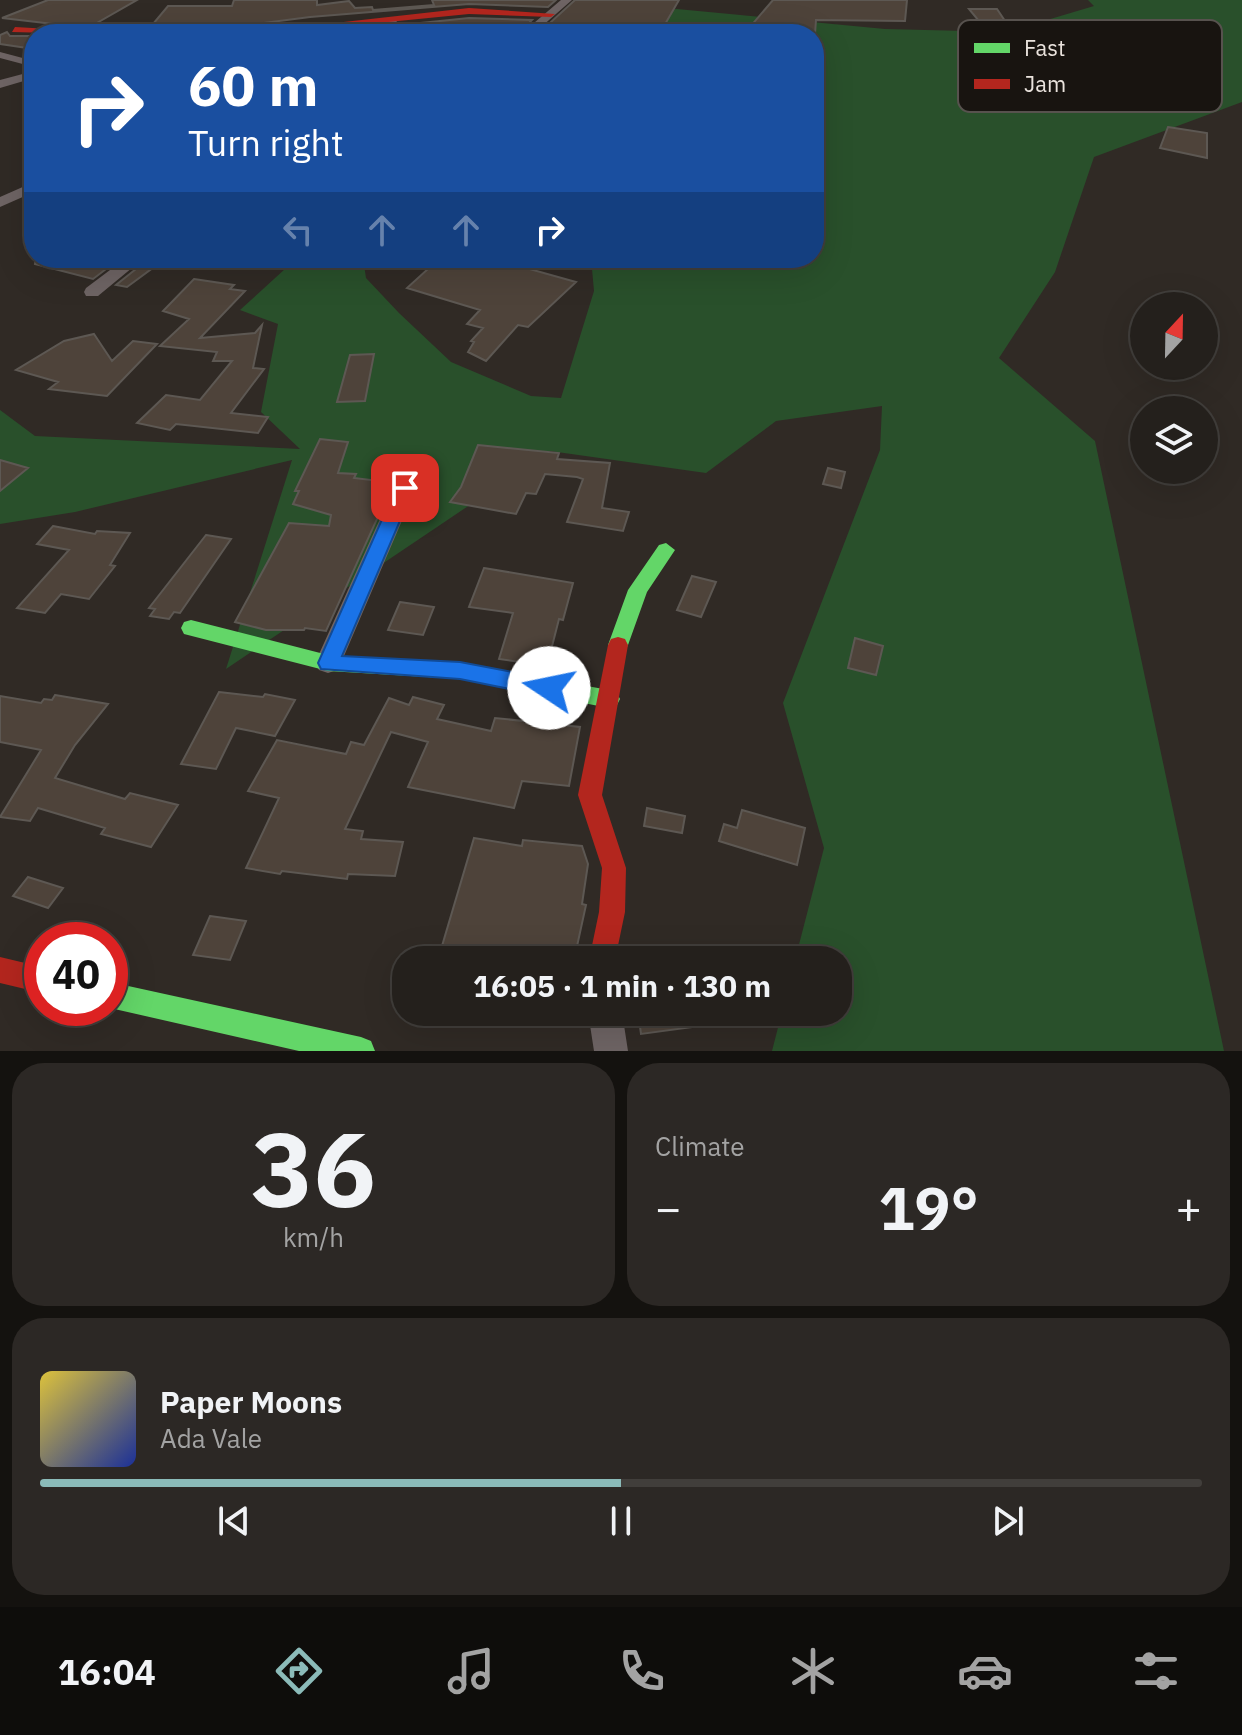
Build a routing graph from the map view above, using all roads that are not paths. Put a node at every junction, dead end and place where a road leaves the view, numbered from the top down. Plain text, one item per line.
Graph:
1 (567, 0) edge
2 (551, 14) junction
3 (407, 24) edge
4 (538, 24) edge
5 (15, 30) dead end
6 (24, 31) edge
7 (0, 55) edge
8 (24, 61) edge
9 (24, 77) edge
10 (0, 84) edge
11 (24, 191) edge
12 (0, 203) edge
13 (123, 268) edge
14 (92, 292) dead end
15 (405, 488) dead end
16 (666, 550) dead end
17 (191, 628) dead end
18 (328, 663) junction
19 (609, 699) junction
20 (605, 946) edge
21 (0, 970) edge
22 (24, 976) edge
23 (128, 999) edge
24 (607, 1026) edge
25 (361, 1051) edge
26 (611, 1051) edge

1 - 2 street
2 - 3 street
2 - 4 street
5 - 6 street
7 - 8 street
9 - 10 street
11 - 12 street
13 - 14 street
15 - 18 street
16 - 19 street
17 - 18 street
18 - 19 street
19 - 20 street
21 - 22 street
23 - 25 street
24 - 26 street

